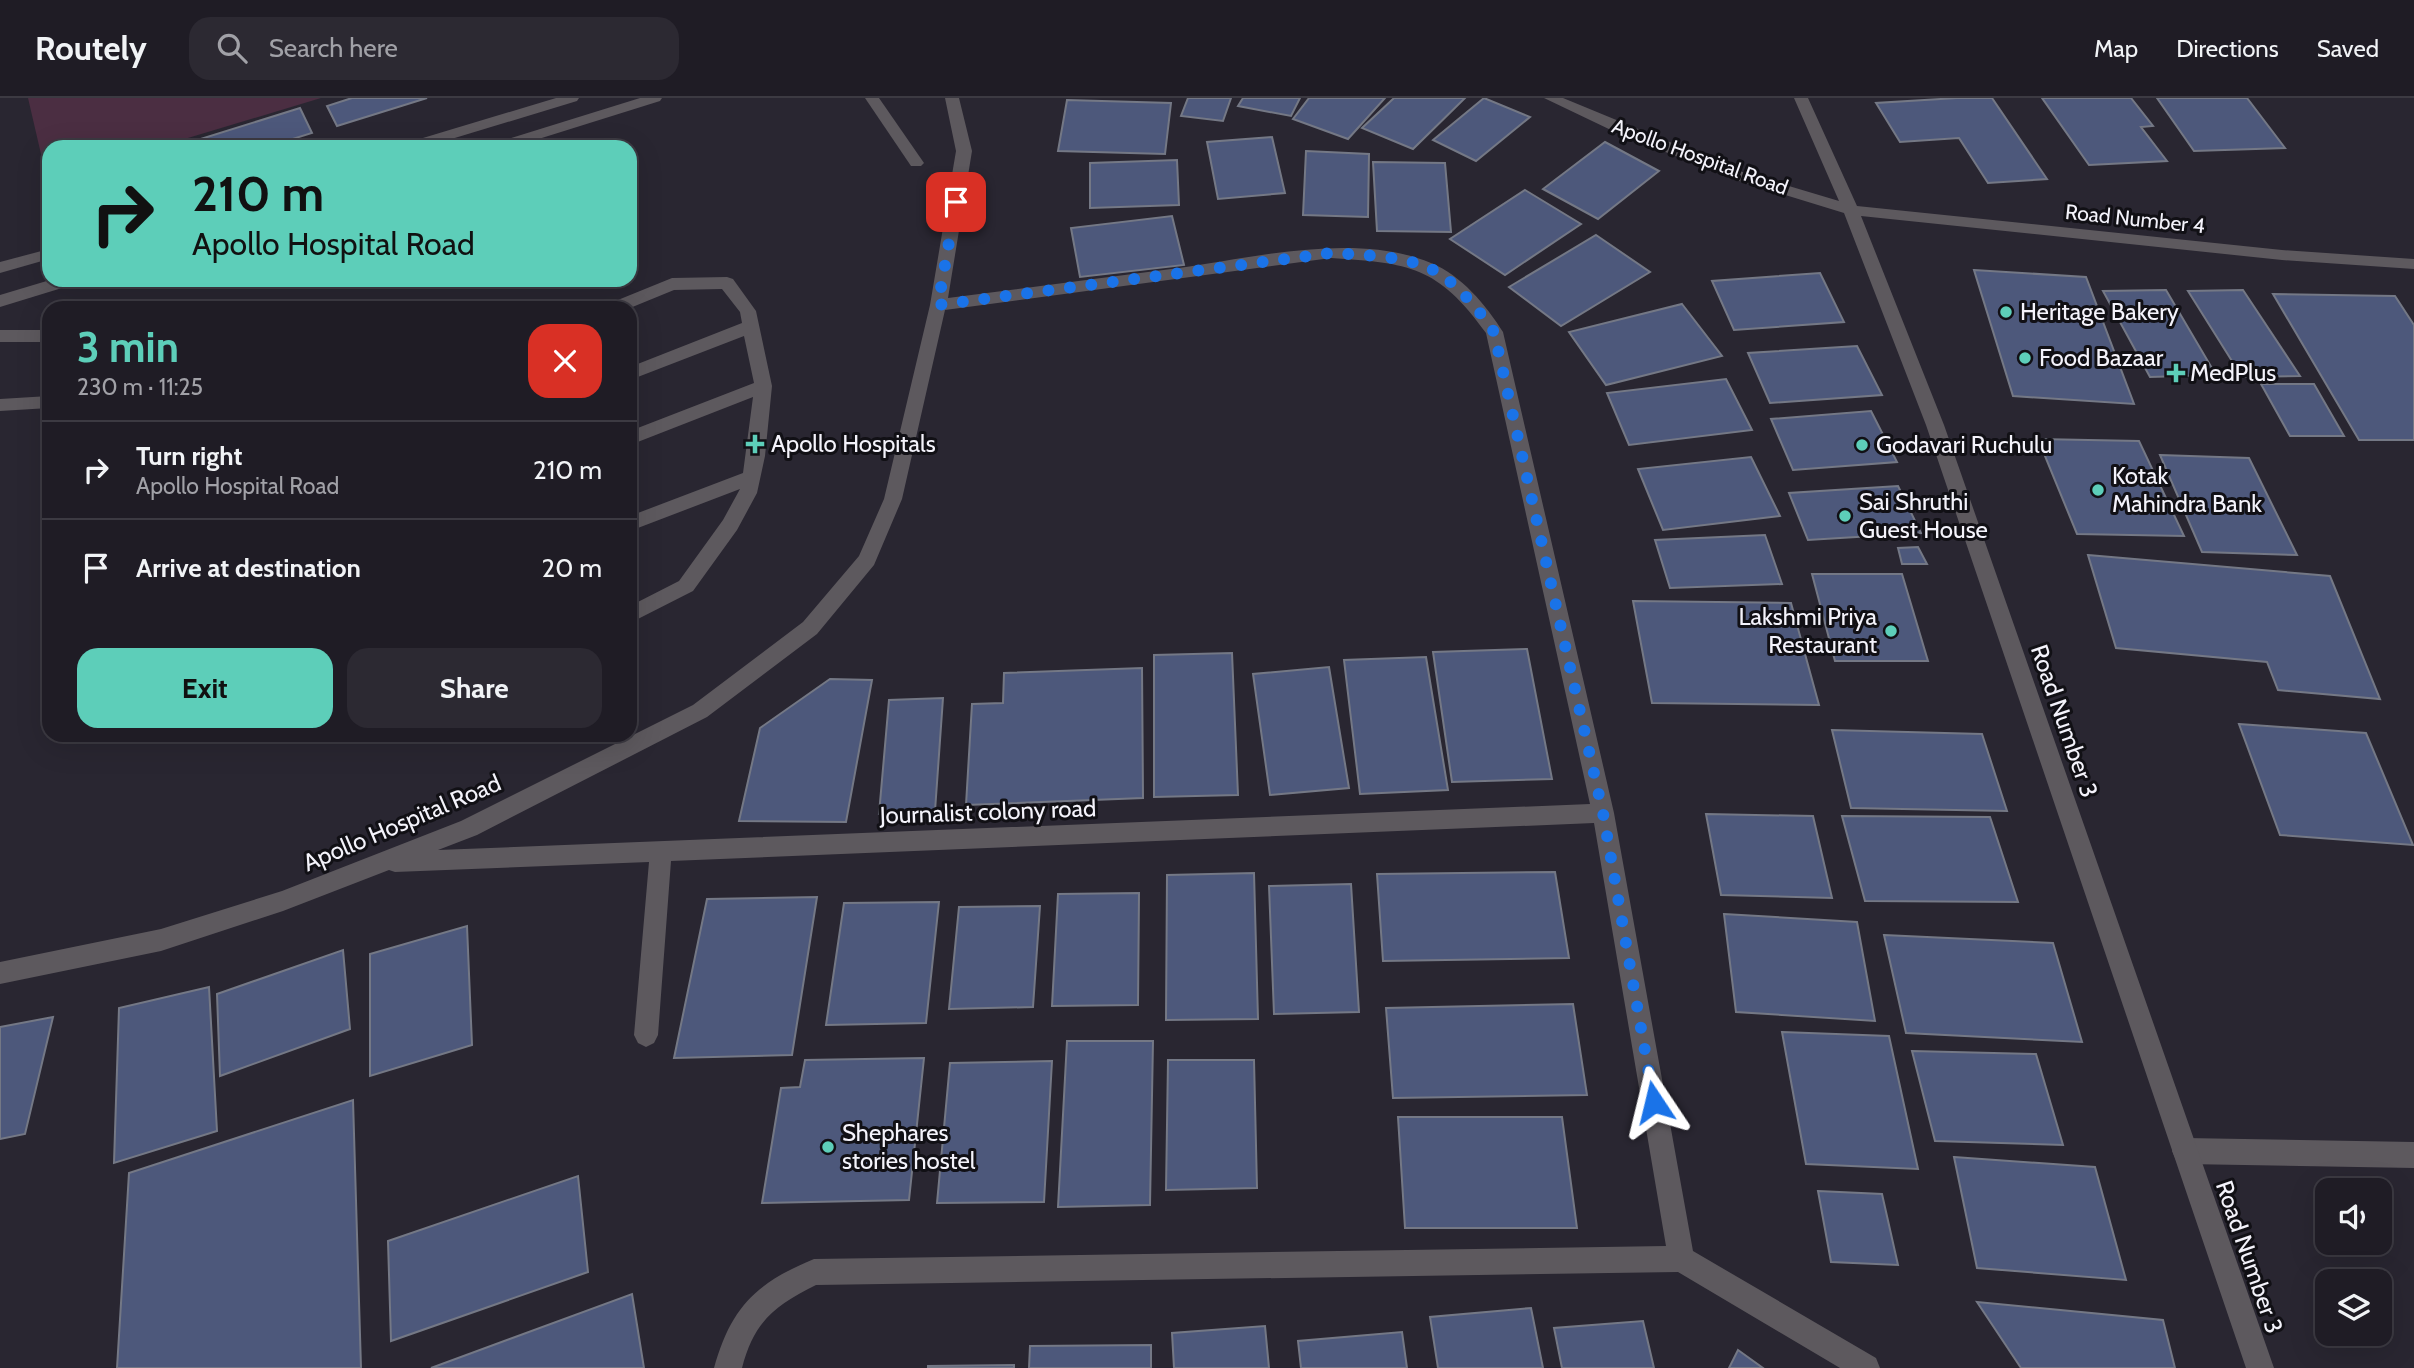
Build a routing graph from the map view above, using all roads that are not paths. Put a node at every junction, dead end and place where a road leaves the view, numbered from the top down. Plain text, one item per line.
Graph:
1 (572, 98) edge
2 (655, 98) edge
3 (872, 98) edge
4 (952, 98) edge
5 (1551, 98) edge
6 (1801, 98) edge
7 (431, 140) edge
8 (520, 140) edge
9 (916, 163) dead end
10 (1851, 210) junction
11 (42, 256) edge
12 (2414, 264) edge
13 (0, 268) edge
14 (46, 287) edge
15 (0, 301) edge
16 (631, 301) edge
17 (938, 305) junction
18 (752, 326) junction
19 (0, 336) edge
20 (42, 336) edge
21 (637, 371) edge
22 (763, 386) junction
23 (42, 402) edge
24 (0, 405) edge
25 (637, 435) edge
26 (751, 477) junction
27 (637, 521) edge
28 (637, 611) edge
29 (1603, 813) junction
30 (661, 852) junction
31 (375, 863) junction
32 (0, 973) edge
33 (646, 1035) dead end
34 (2185, 1151) junction
35 (2414, 1155) edge
36 (1681, 1259) junction
37 (728, 1368) edge
38 (1866, 1368) edge
39 (2260, 1368) edge

1 - 7 street
2 - 8 street
3 - 9 street
4 - 17 street, Apollo Hospital Road
5 - 10 street, Apollo Hospital Road
6 - 10 street, Road Number 3
10 - 12 street, Road Number 4
10 - 34 street, Road Number 3
11 - 13 street
14 - 15 street
16 - 18 street
17 - 29 street
17 - 31 street, Apollo Hospital Road
18 - 21 street
18 - 22 street
19 - 20 street
22 - 25 street
22 - 26 street
23 - 24 street
26 - 27 street
26 - 28 street
29 - 30 street, Journalist colony road
29 - 36 street
30 - 31 street, Journalist colony road
30 - 33 street
31 - 32 street, Apollo Hospital Road
34 - 35 street
34 - 39 street, Road Number 3
36 - 37 street
36 - 38 street

